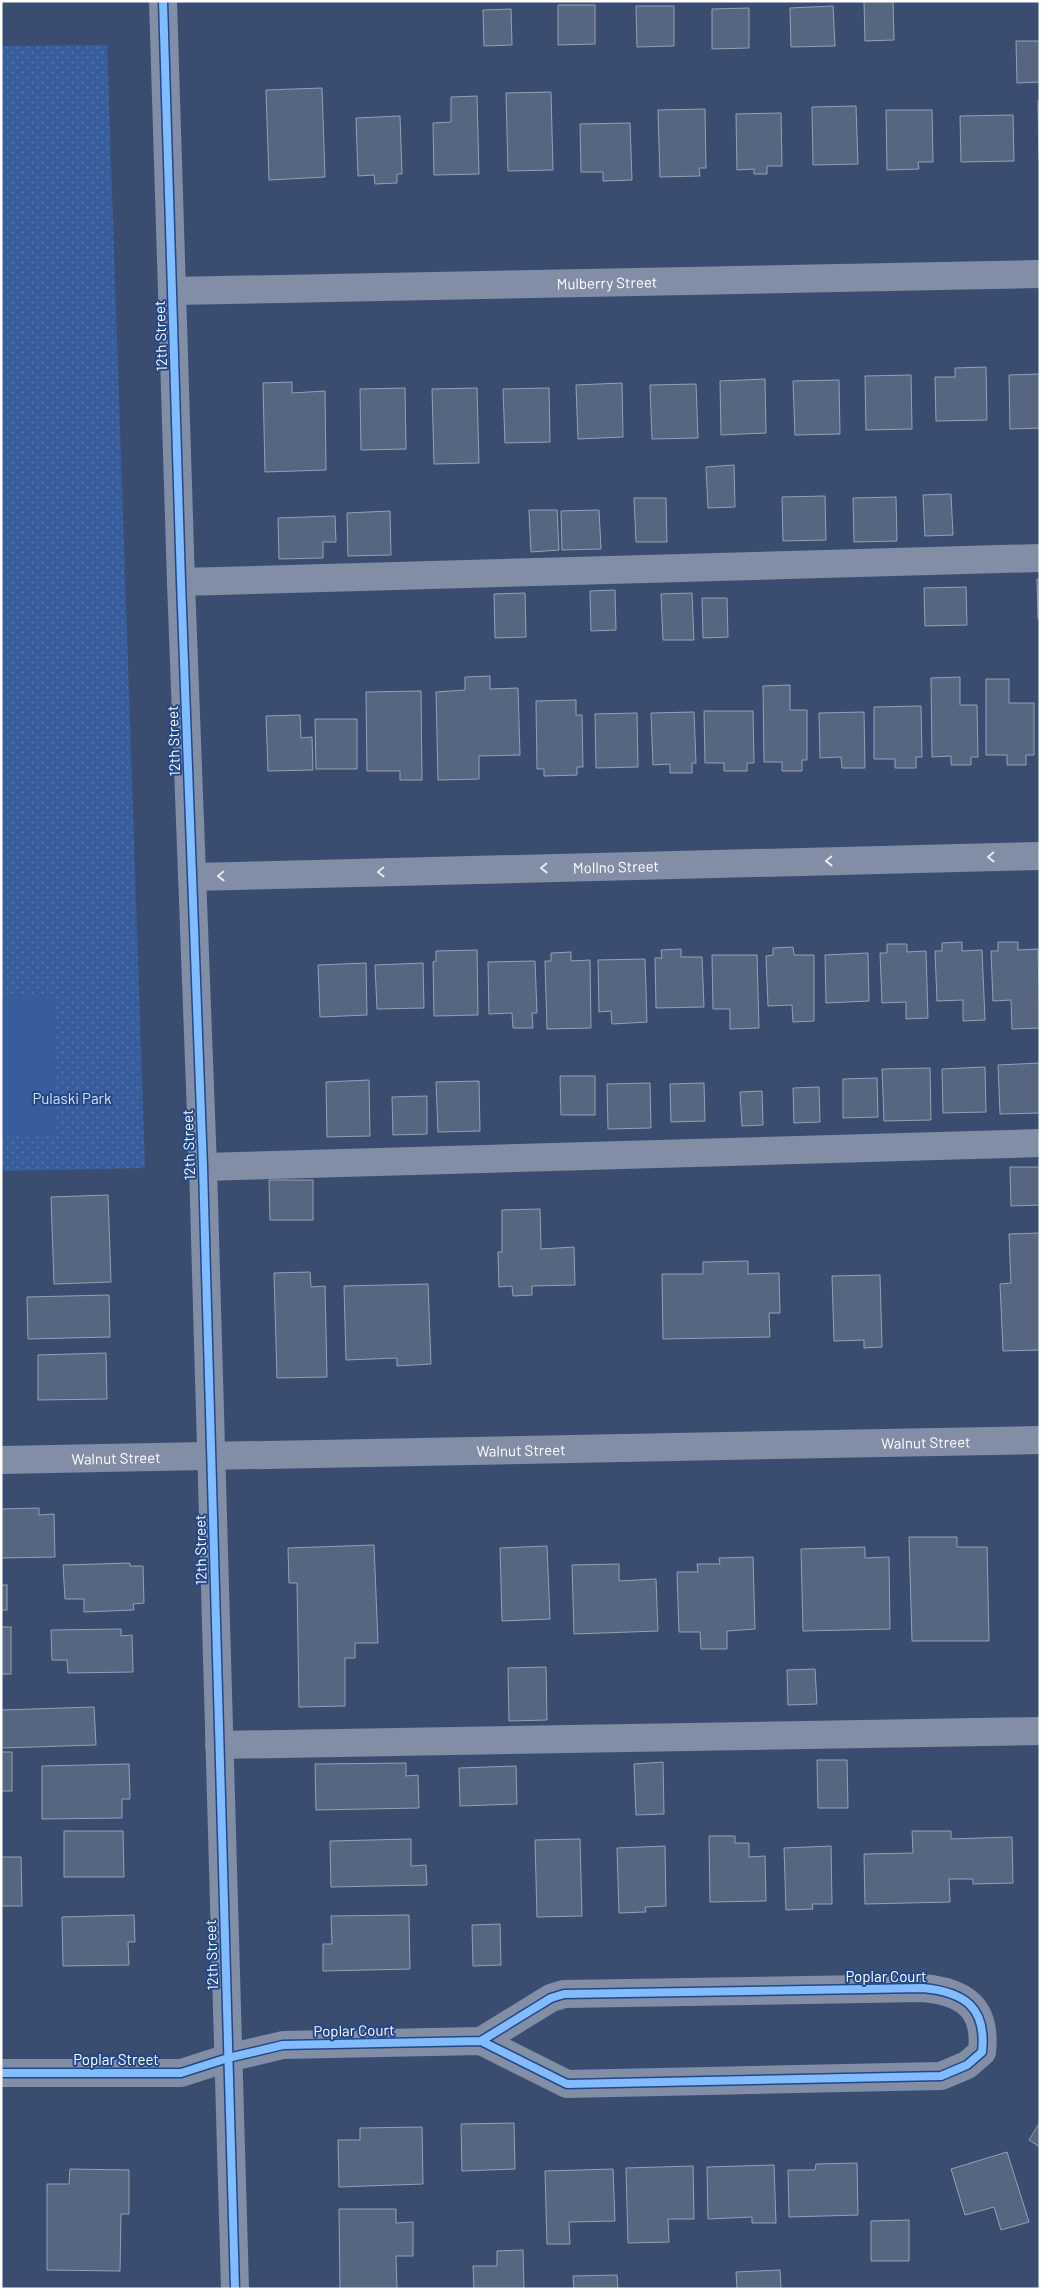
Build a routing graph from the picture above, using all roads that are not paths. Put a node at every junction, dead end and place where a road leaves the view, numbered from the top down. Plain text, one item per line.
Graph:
1 (164, 1) edge
2 (1040, 274) edge
3 (173, 291) junction
4 (1040, 558) edge
5 (181, 582) junction
6 (1040, 856) edge
7 (192, 877) junction
8 (1040, 1143) edge
9 (203, 1167) junction
10 (1040, 1440) edge
11 (212, 1456) junction
12 (1, 1460) edge
13 (1040, 1731) edge
14 (219, 1744) junction
15 (482, 2041) junction
16 (228, 2058) junction
17 (1, 2073) edge
18 (235, 2289) edge

1 - 3 street, 12th Street
2 - 3 street, Mulberry Street
3 - 5 street, 12th Street
4 - 5 street
5 - 7 street, 12th Street
6 -> 7 street, Mollno Street
7 - 9 street, 12th Street
8 - 9 street
9 - 11 street, 12th Street
10 - 11 street, Walnut Street
11 - 12 street, Walnut Street
11 - 14 street, 12th Street
13 - 14 street
14 - 16 street, 12th Street
15 - 15 street, Poplar Court
15 - 16 street, Poplar Court
16 - 17 street, Poplar Street
16 - 18 street, 12th Street

